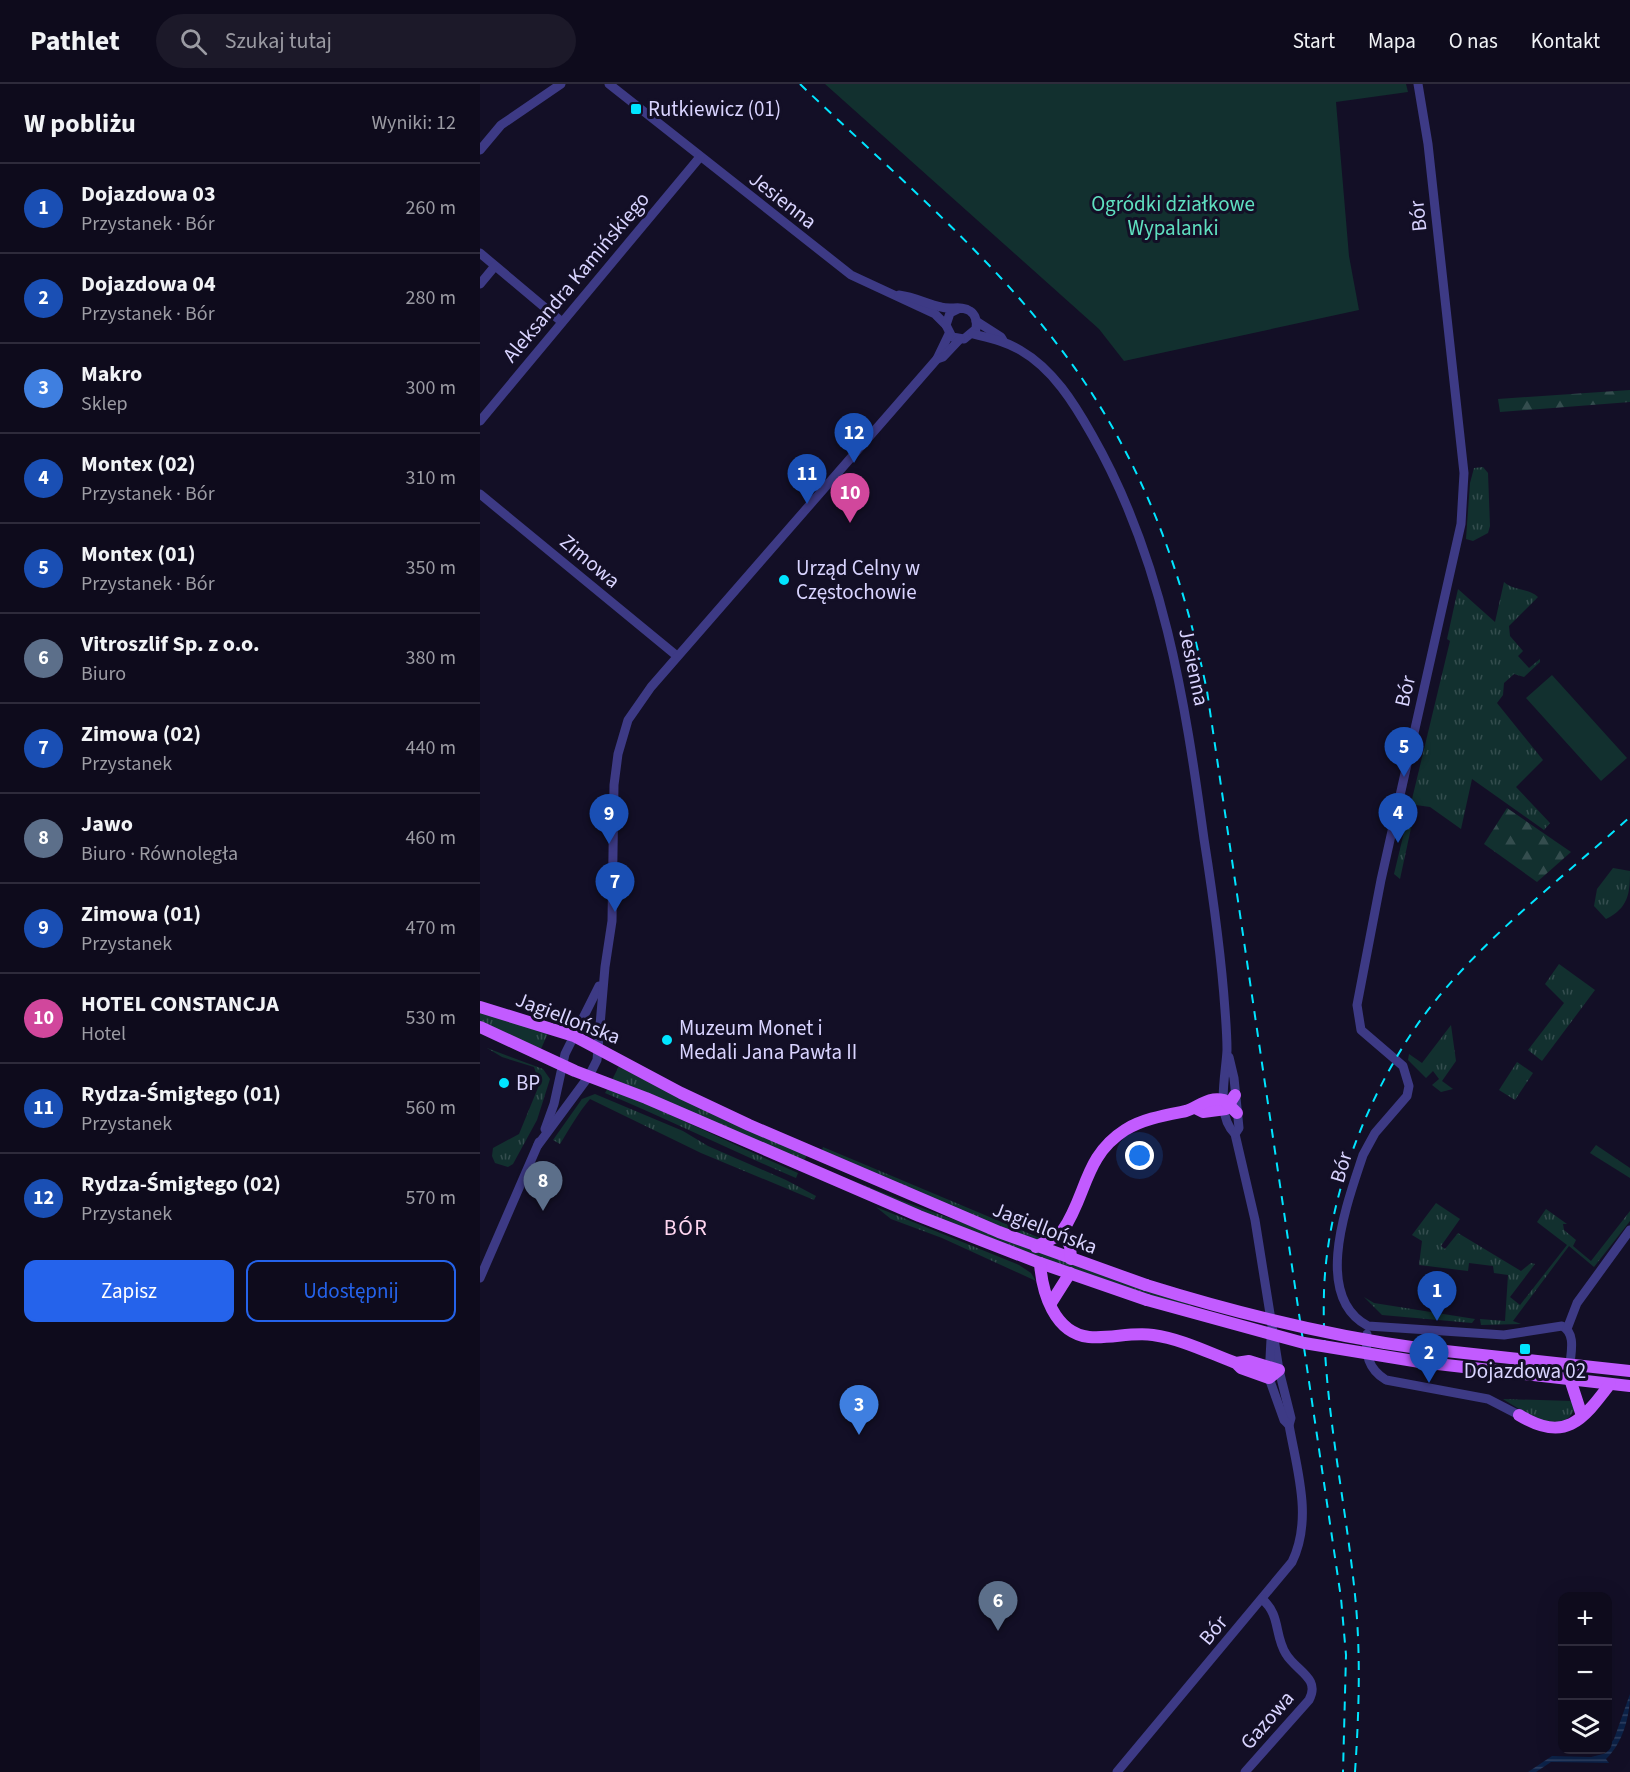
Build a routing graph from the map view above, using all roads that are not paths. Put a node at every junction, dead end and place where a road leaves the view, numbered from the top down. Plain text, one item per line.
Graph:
1 (561, 84) edge
2 (609, 84) edge
3 (1418, 84) edge
4 (480, 150) edge
5 (700, 157) junction
6 (480, 253) edge
7 (495, 266) junction
8 (480, 284) edge
9 (894, 295) junction
10 (958, 309) junction
11 (976, 321) junction
12 (562, 322) junction
13 (947, 330) junction
14 (973, 334) junction
15 (960, 339) junction
16 (1004, 342) junction
17 (937, 360) junction
18 (480, 421) edge
19 (480, 494) edge
20 (677, 656) junction
21 (605, 967) junction
22 (480, 1006) edge
23 (480, 1027) edge
24 (574, 1036) junction
25 (598, 1047) junction
26 (563, 1065) junction
27 (589, 1077) junction
28 (1230, 1104) junction
29 (538, 1145) junction
30 (1630, 1230) edge
31 (1063, 1232) junction
32 (1036, 1246) junction
33 (1071, 1260) junction
34 (1040, 1263) junction
35 (1070, 1273) junction
36 (480, 1278) edge
37 (1051, 1303) junction
38 (1368, 1326) junction
39 (1567, 1329) junction
40 (1570, 1364) junction
41 (1272, 1371) junction
42 (1630, 1371) edge
43 (1570, 1379) junction
44 (1610, 1384) junction
45 (1630, 1386) edge
46 (1519, 1415) joint
47 (1582, 1416) junction
48 (1262, 1599) junction
49 (1117, 1772) edge
50 (1245, 1772) edge

1 - 4 street
2 - 5 street, Jesienna
3 - 38 street, Bór
5 - 9 street, Jesienna
5 - 12 street, Aleksandra Kamińskiego
6 - 7 street
7 - 8 street
7 - 12 street
9 - 10 street
9 - 13 street, Jesienna
10 - 11 street
10 - 13 street
11 - 14 street
11 - 16 street, Jesienna
12 - 18 street, Aleksandra Kamińskiego
13 - 15 street
13 - 17 street
14 - 15 street
14 - 16 street, Jesienna
15 - 17 street
16 - 28 street, Jesienna
17 - 20 street
19 - 20 street, Zimowa
20 - 21 street
21 - 24 street
21 - 25 street
22 - 24 main road, Jagiellońska
23 - 26 main road, Jagiellońska
24 - 25 main road, Jagiellońska
24 - 26 street
25 - 27 street
25 - 32 main road, Jagiellońska
26 - 27 main road, Jagiellońska
26 - 29 street
27 - 29 street
27 - 34 main road, Jagiellońska
28 - 31 main road
28 - 41 street, Bór
29 - 36 street
30 - 39 street
31 - 32 main road
31 - 33 main road
32 - 33 main road, Jagiellońska
33 - 40 main road, Jagiellońska, bridge
34 - 35 main road, Jagiellońska
34 - 37 main road
35 - 37 main road
35 - 43 main road, Jagiellońska, bridge
37 - 41 main road
38 - 39 street
38 - 46 street
39 - 40 street
40 - 42 main road, Jagiellońska
41 - 48 street, Bór
43 - 44 main road, Jagiellońska
43 - 47 main road
44 - 45 main road, Jagiellońska
44 - 47 main road
46 - 47 main road
48 - 49 street, Bór
48 - 50 street, Gazowa

